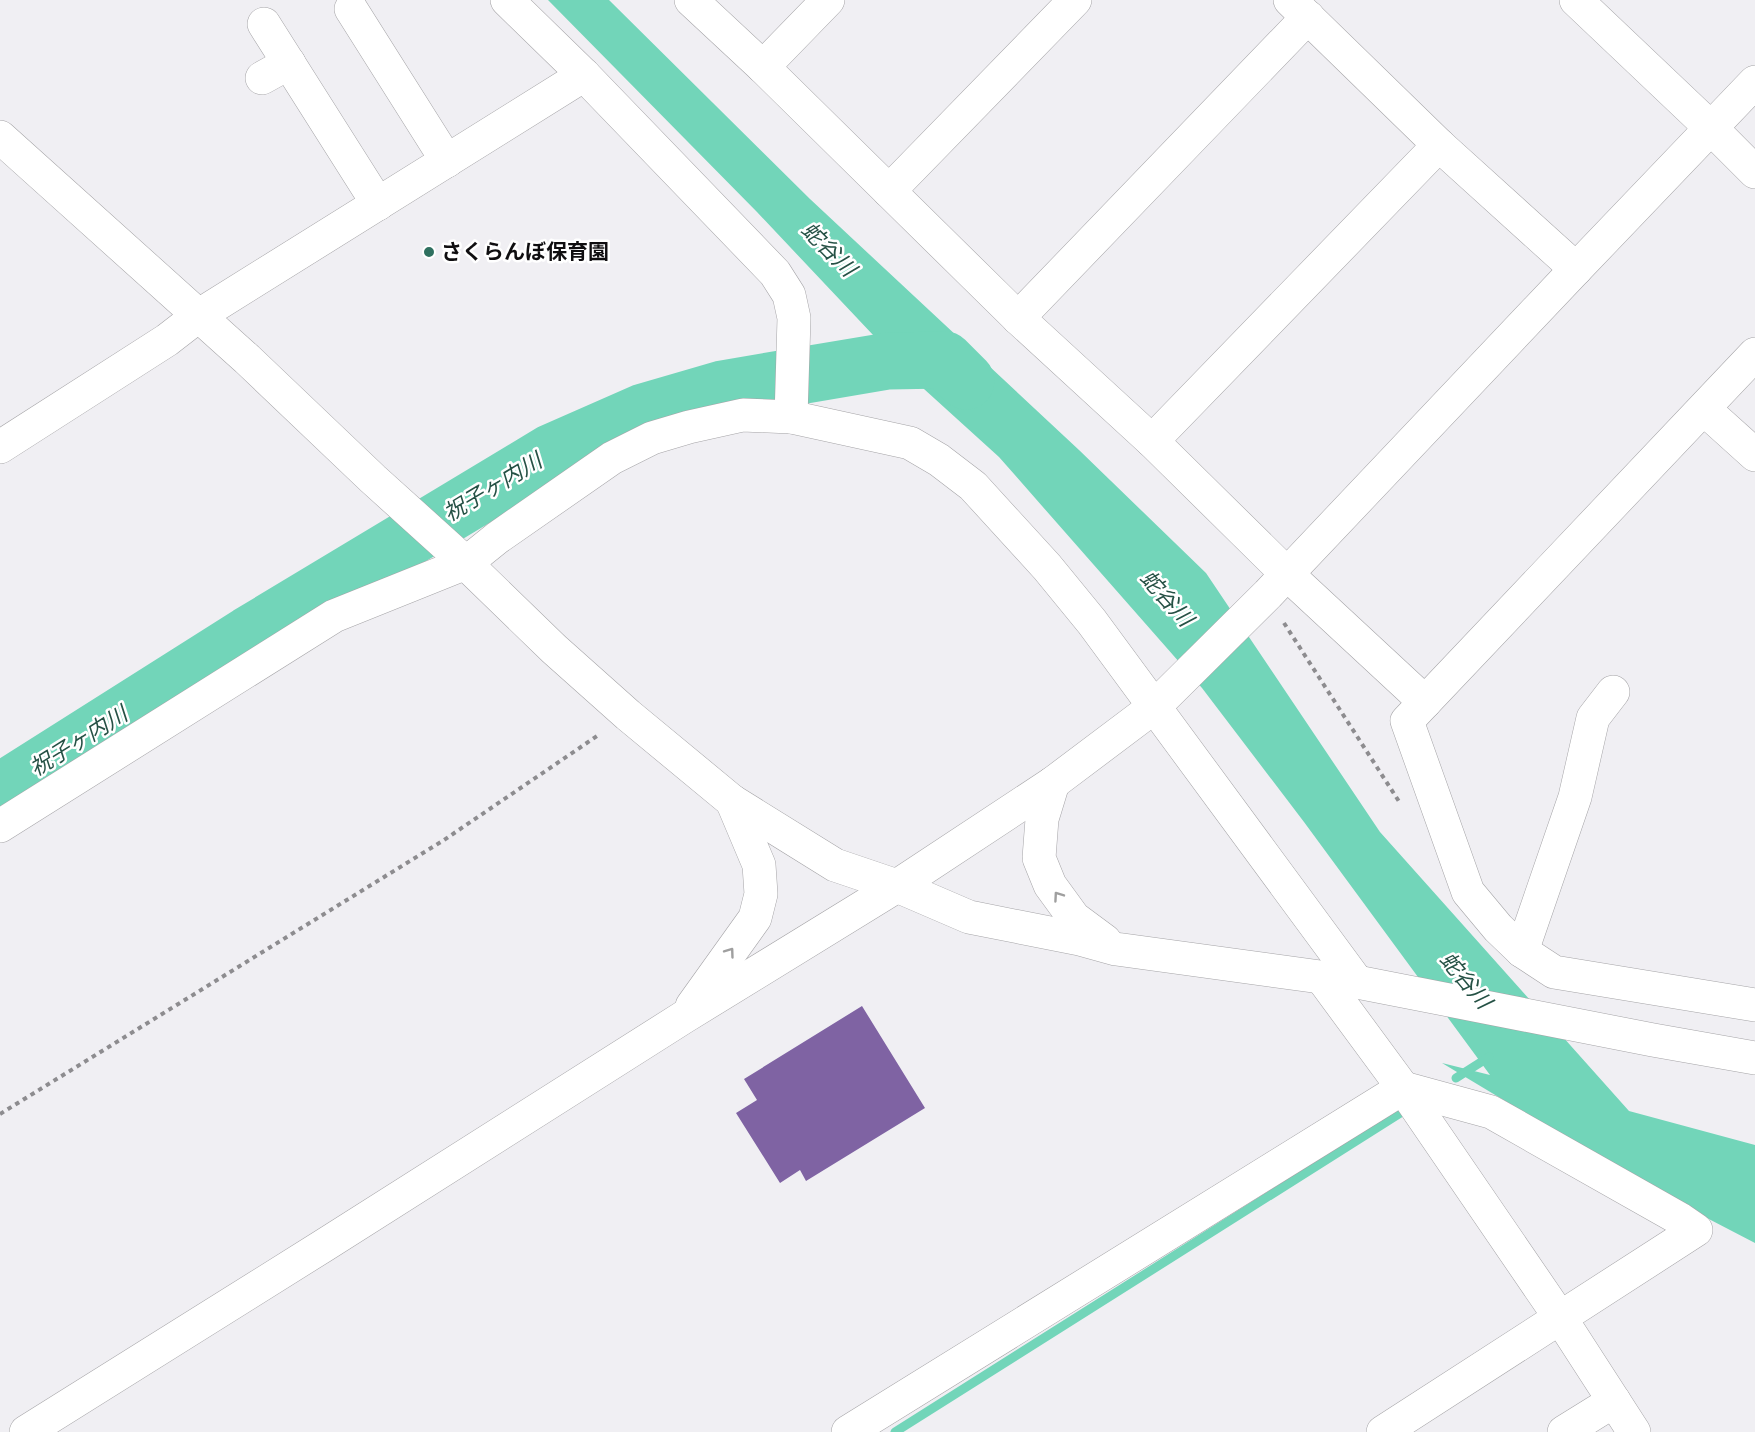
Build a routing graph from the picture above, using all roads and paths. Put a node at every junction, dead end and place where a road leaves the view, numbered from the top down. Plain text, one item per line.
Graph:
1 (507, 0) edge
2 (692, 0) edge
3 (828, 0) edge
4 (1075, 0) edge
5 (1576, 0) edge
6 (351, 9) dead end
7 (1299, 9) edge
8 (264, 24) dead end
9 (763, 67) junction
10 (584, 75) junction
11 (1755, 82) edge
12 (1712, 129) junction
13 (0, 137) edge
14 (1439, 145) junction
15 (447, 161) junction
16 (1755, 172) edge
17 (889, 191) junction
18 (378, 204) junction
19 (1576, 268) junction
20 (198, 316) junction
21 (1018, 318) junction
22 (1755, 354) edge
23 (1704, 409) junction
24 (791, 417) junction
25 (1152, 441) junction
26 (0, 447) edge
27 (1755, 455) edge
28 (461, 559) junction
29 (1277, 584) junction
30 (1613, 692) dead end
31 (1425, 702) junction
32 (1154, 707) junction
33 (628, 715) junction
34 (1053, 783) junction
35 (732, 801) junction
36 (1405, 811) dead end
37 (0, 826) edge
38 (897, 886) junction
39 (1116, 949) junction
40 (1522, 951) junction
41 (1322, 978) junction
42 (1357, 982) junction
43 (1755, 1005) edge
44 (684, 1017) junction
45 (1755, 1058) edge
46 (1403, 1088) junction
47 (0, 1113) edge
48 (1561, 1319) junction
49 (1614, 1401) junction
50 (26, 1432) edge
51 (848, 1432) edge
52 (1383, 1432) edge
53 (1564, 1432) edge
54 (1634, 1432) edge

1 - 10 street
2 - 9 street
3 - 9 street
4 - 17 street
5 - 12 street
6 - 15 street
7 - 14 street
7 - 21 street
8 - 18 street
9 - 17 street
10 - 15 street
10 - 24 street
11 - 12 street
12 - 16 street
12 - 19 street
13 - 20 street
14 - 19 street
14 - 25 street
15 - 18 street
17 - 21 street
18 - 20 street
19 - 29 street
20 - 26 street
20 - 28 street
21 - 25 street
22 - 23 street
23 - 27 street
23 - 31 street
24 - 28 street
24 - 32 street
25 - 29 street
28 - 33 street
28 - 37 street
29 - 31 street
29 - 32 street
29 - 36 path
30 - 40 street
31 - 40 street
32 - 34 street
32 - 42 street
33 - 35 street
33 - 47 path
34 - 38 street
39 -> 34 street
35 - 38 street
44 -> 35 street
38 - 39 street
38 - 44 street
39 - 41 street
40 - 43 street
41 - 42 street
41 - 46 street
42 - 45 street
44 - 50 street
46 - 48 street
46 - 48 street
46 - 51 street
48 - 49 street
48 - 52 street
49 - 53 street
49 - 54 street

